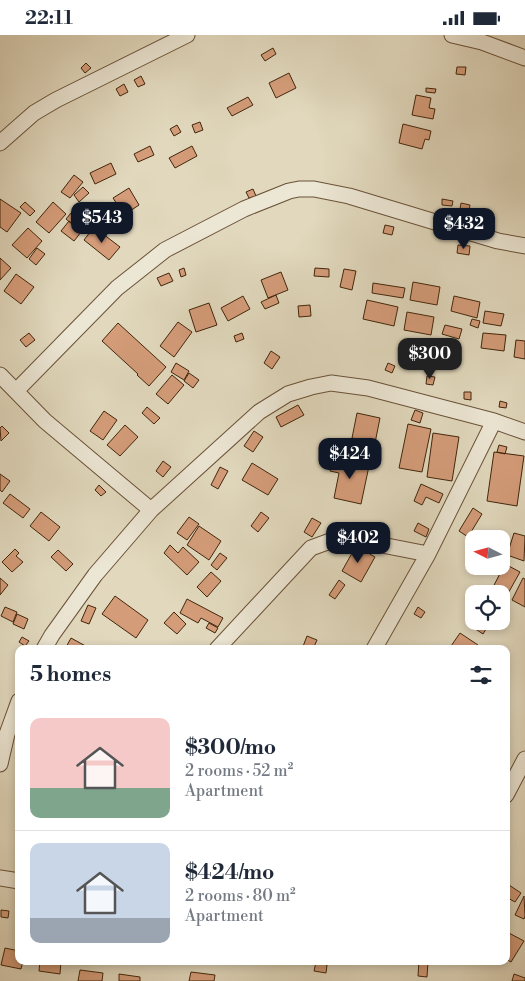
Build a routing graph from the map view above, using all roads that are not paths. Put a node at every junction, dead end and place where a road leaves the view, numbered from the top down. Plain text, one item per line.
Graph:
1 (187, 35) edge
2 (452, 35) edge
3 (525, 59) edge
4 (0, 143) edge
5 (525, 246) edge
6 (0, 375) edge
7 (16, 391) junction
8 (494, 421) junction
9 (525, 432) edge
10 (151, 511) junction
11 (428, 554) junction
12 (46, 645) edge
13 (220, 645) edge
14 (376, 645) edge
15 (15, 712) edge
16 (525, 759) edge
17 (0, 763) edge
18 (510, 787) edge
19 (0, 878) edge
20 (15, 880) edge

1 - 4 street
2 - 3 street
5 - 7 street
6 - 7 street
7 - 10 street
8 - 9 street
8 - 10 street
8 - 11 street
10 - 12 street
11 - 13 street
11 - 14 street
15 - 17 street
16 - 18 street
19 - 20 street

